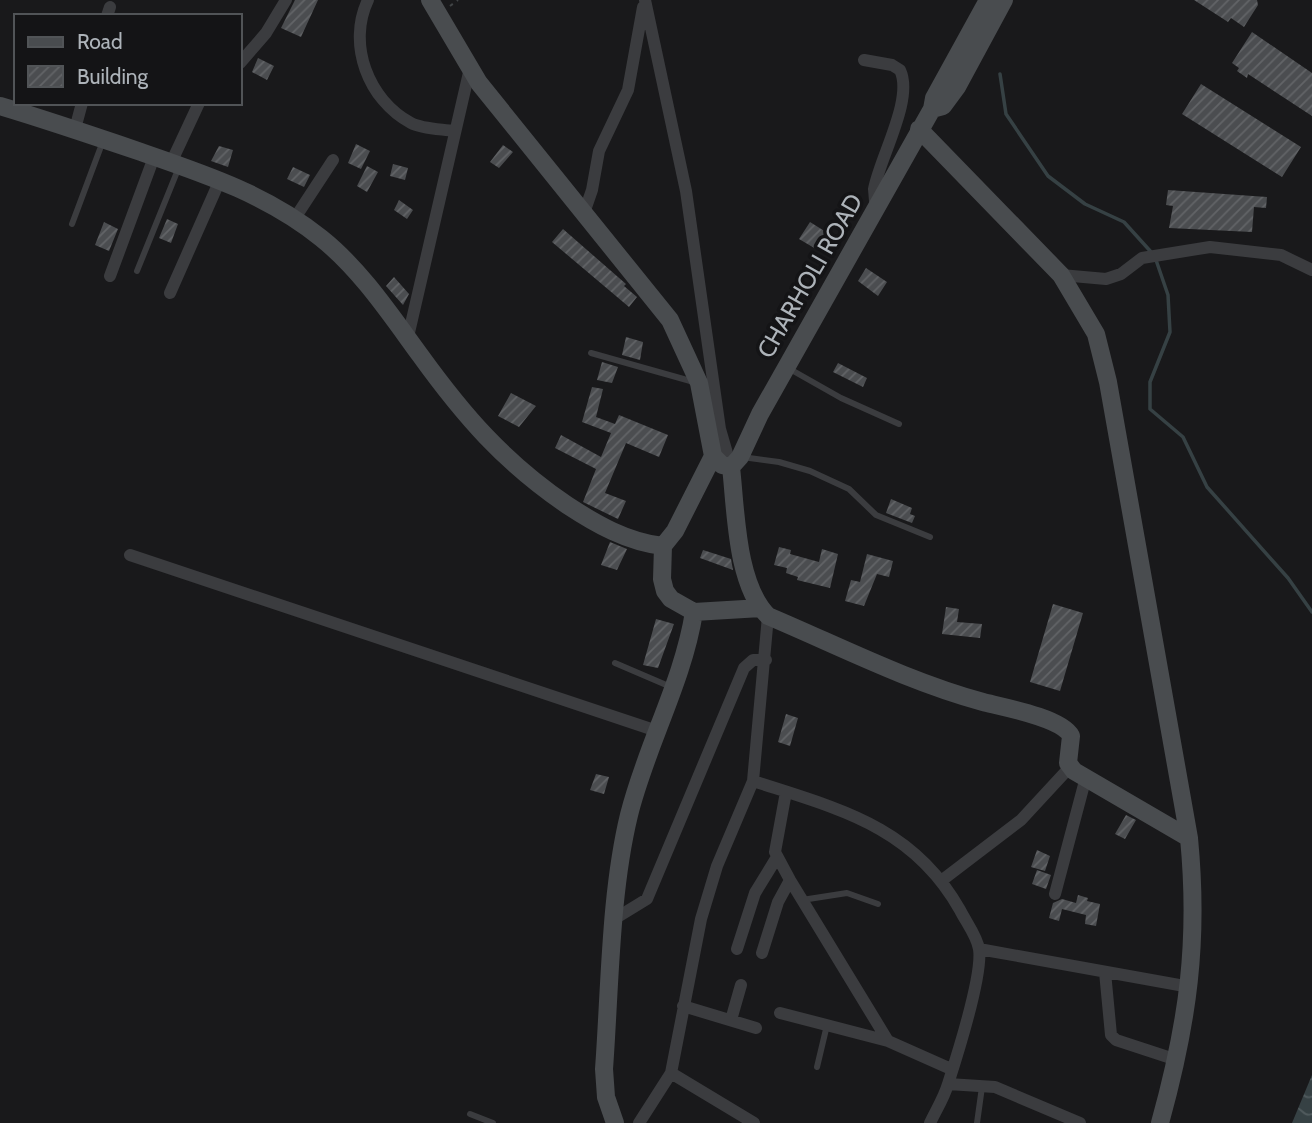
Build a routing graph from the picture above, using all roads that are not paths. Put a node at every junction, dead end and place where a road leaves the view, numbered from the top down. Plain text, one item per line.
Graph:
1 (286, 0) edge
2 (368, 0) edge
3 (430, 0) edge
4 (644, 0) edge
5 (988, 0) edge
6 (1004, 0) edge
7 (864, 60) dead end
8 (242, 62) edge
9 (470, 68) junction
10 (81, 105) edge
11 (198, 105) edge
12 (0, 106) edge
13 (932, 109) junction
14 (75, 129) junction
15 (919, 130) junction
16 (454, 131) junction
17 (104, 139) junction
18 (333, 160) dead end
19 (169, 162) junction
20 (220, 180) junction
21 (879, 206) junction
22 (584, 213) junction
23 (295, 218) junction
24 (72, 224) dead end
25 (1312, 270) edge
26 (137, 271) dead end
27 (1062, 275) junction
28 (110, 276) dead end
29 (170, 293) dead end
30 (408, 337) junction
31 (591, 353) dead end
32 (787, 367) junction
33 (699, 383) junction
34 (899, 424) dead end
35 (713, 456) junction
36 (735, 462) junction
37 (930, 537) dead end
38 (663, 546) junction
39 (130, 555) dead end
40 (694, 612) junction
41 (764, 612) junction
42 (766, 660) junction
43 (615, 663) dead end
44 (673, 688) junction
45 (657, 732) junction
46 (1070, 767) junction
47 (1086, 777) junction
48 (753, 781) junction
49 (786, 792) junction
50 (1189, 838) junction
51 (777, 858) junction
52 (790, 880) junction
53 (942, 881) junction
54 (1055, 894) dead end
55 (802, 900) junction
56 (878, 904) dead end
57 (616, 918) junction
58 (737, 949) dead end
59 (979, 949) junction
60 (762, 953) dead end
61 (1105, 972) junction
62 (741, 985) dead end
63 (1190, 987) junction
64 (683, 1006) junction
65 (780, 1013) dead end
66 (730, 1020) junction
67 (827, 1025) junction
68 (756, 1028) dead end
69 (888, 1041) junction
70 (1177, 1060) junction
71 (817, 1067) dead end
72 (951, 1069) junction
73 (671, 1073) junction
74 (948, 1084) junction
75 (982, 1084) junction
76 (470, 1114) dead end
77 (493, 1123) edge
78 (615, 1123) edge
79 (639, 1123) edge
80 (754, 1123) edge
81 (930, 1123) edge
82 (977, 1123) edge
83 (1080, 1123) edge
84 (1160, 1123) edge

1 - 8 street
2 - 16 street
3 - 9 street
4 - 22 street
4 - 36 street
5 - 13 street, CHARHOLI ROAD
6 - 13 street, CHARHOLI ROAD
7 - 21 street
9 - 16 street
9 - 22 street
10 - 14 street
11 - 19 street
12 - 14 street
13 - 15 street, CHARHOLI ROAD
14 - 17 street
15 - 21 street, CHARHOLI ROAD
15 - 27 street
16 - 30 street
17 - 19 street
17 - 24 lane
18 - 23 street
19 - 20 street
19 - 26 lane
19 - 28 street
20 - 23 street
20 - 29 street
21 - 32 street, CHARHOLI ROAD
22 - 33 street
23 - 30 street
25 - 27 street
27 - 50 street
30 - 38 street
31 - 33 lane
32 - 34 lane
32 - 36 street, CHARHOLI ROAD
33 - 35 street
35 - 36 street
35 - 38 street
36 - 37 lane
36 - 41 street
38 - 40 street
39 - 45 street
40 - 41 street
40 - 44 street
41 - 42 street
41 - 46 street
42 - 48 street
42 - 57 street
43 - 44 lane
44 - 45 street
45 - 57 street
46 - 47 street
46 - 53 street
47 - 50 street
47 - 54 street
48 - 49 street
48 - 64 street
49 - 51 street
49 - 53 street
50 - 63 street
51 - 52 street
51 - 58 street
52 - 55 street
52 - 60 street
53 - 59 street
55 - 56 lane
55 - 69 street
57 - 78 street
59 - 61 street
59 - 72 street
61 - 63 street
61 - 70 street
62 - 66 street
63 - 70 street
64 - 66 street
64 - 73 street
65 - 67 street
66 - 68 street
67 - 69 street
67 - 71 lane
69 - 72 street
70 - 84 street
72 - 74 street
73 - 79 street
73 - 80 street
74 - 75 street
74 - 81 street
75 - 82 lane
75 - 83 street
76 - 77 lane

